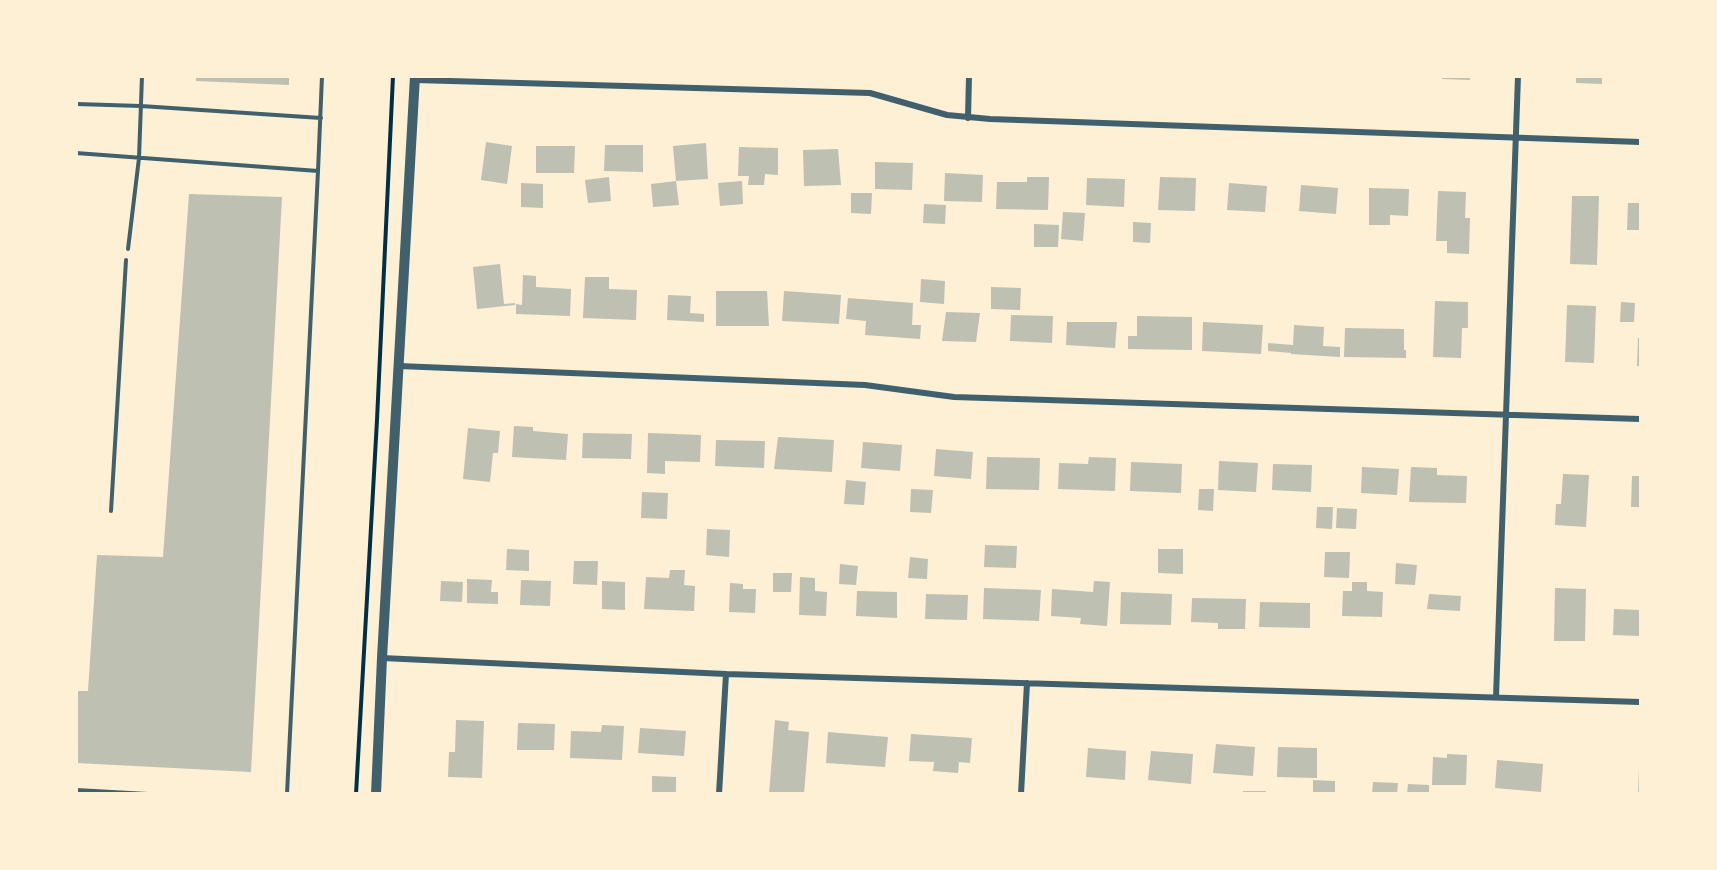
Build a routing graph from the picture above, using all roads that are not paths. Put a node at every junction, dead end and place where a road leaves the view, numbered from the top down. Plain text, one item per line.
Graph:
1 (142, 76) edge
2 (322, 76) edge
3 (969, 76) edge
4 (1518, 76) edge
5 (415, 78) edge
6 (76, 104) edge
7 (141, 106) junction
8 (968, 117) junction
9 (321, 118) junction
10 (1515, 137) junction
11 (1641, 142) edge
12 (76, 153) edge
13 (139, 158) junction
14 (318, 171) junction
15 (128, 249) dead end
16 (126, 260) dead end
17 (399, 366) junction
18 (1506, 415) junction
19 (1641, 419) edge
20 (111, 511) dead end
21 (382, 658) junction
22 (726, 674) junction
23 (1027, 682) junction
24 (1496, 697) junction
25 (1641, 702) edge
26 (76, 790) edge
27 (148, 794) edge
28 (287, 794) edge
29 (376, 794) edge
30 (719, 794) edge
31 (1021, 794) edge

1 - 7 lane
2 - 9 lane
3 - 8 street
4 - 10 street
5 - 8 street
5 - 17 street
6 - 7 lane
7 - 9 lane
7 - 13 lane
8 - 10 street
9 - 14 lane
10 - 11 street
10 - 18 street
12 - 13 lane
13 - 14 lane
13 - 15 lane
14 - 28 lane
16 - 20 lane
17 - 18 street
17 - 21 street
18 - 19 street
18 - 24 street
21 - 22 street
21 - 29 street
22 - 23 street
22 - 30 street
23 - 24 street
23 - 31 street
24 - 25 street
26 - 27 lane

